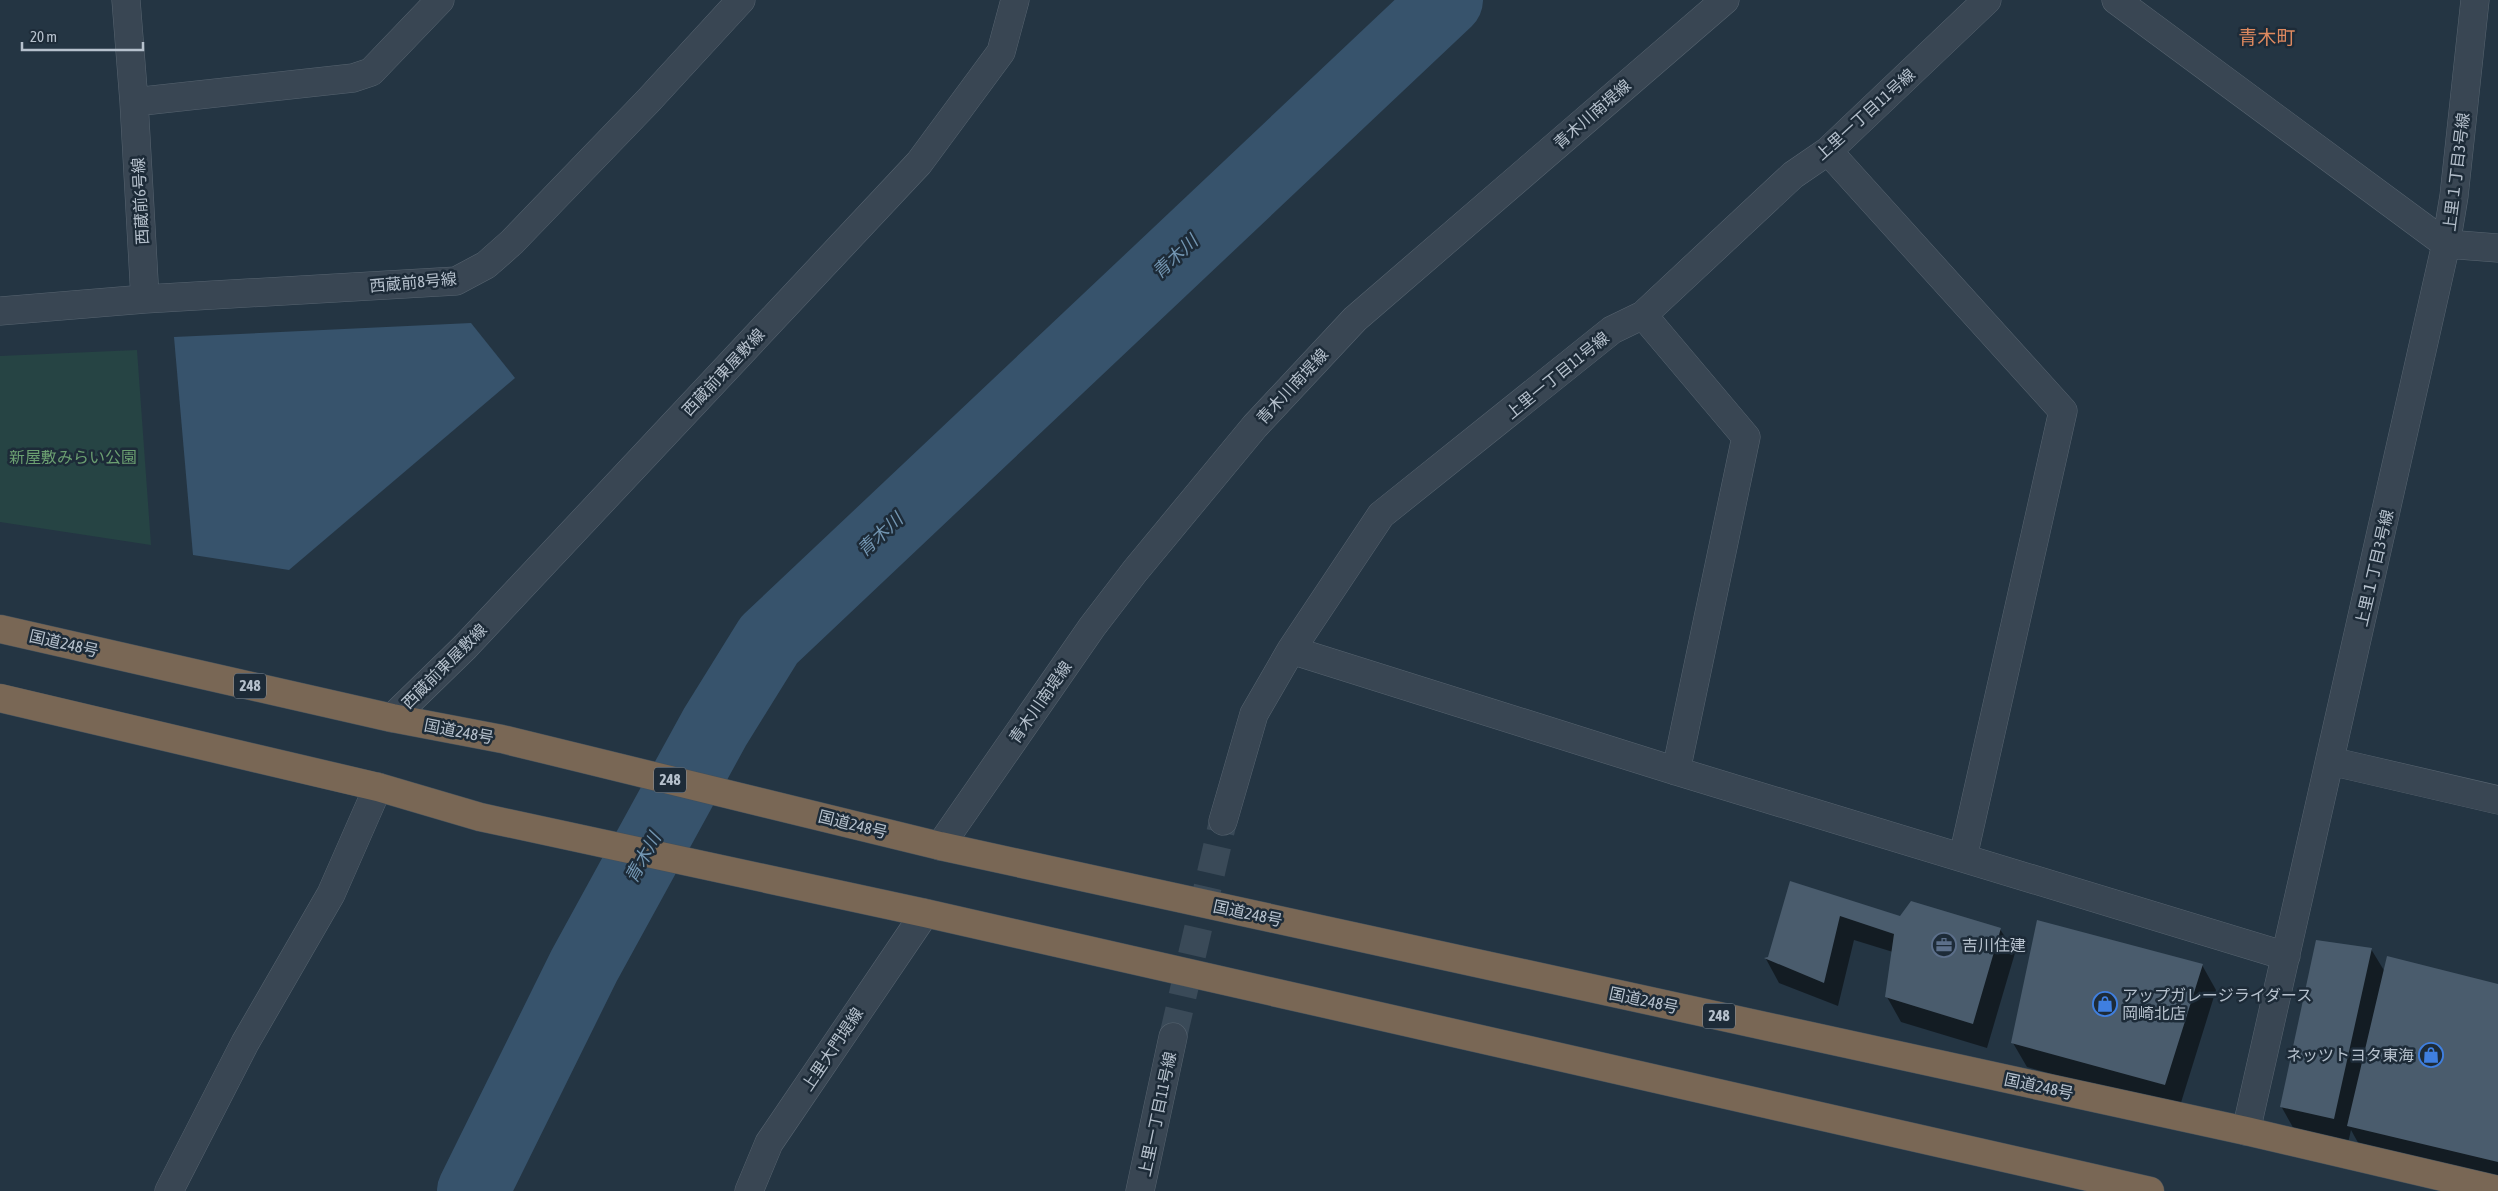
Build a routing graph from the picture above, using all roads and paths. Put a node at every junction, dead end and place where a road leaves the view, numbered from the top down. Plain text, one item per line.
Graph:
1 (126, 0) edge
2 (440, 0) edge
3 (741, 0) edge
4 (1015, 0) edge
5 (1725, 0) edge
6 (1987, 0) edge
7 (2116, 0) edge
8 (2475, 0) edge
9 (134, 102) junction
10 (1828, 151) junction
11 (2446, 244) junction
12 (2498, 248) edge
13 (145, 299) junction
14 (0, 311) edge
15 (1643, 315) junction
16 (0, 629) edge
17 (1291, 650) junction
18 (0, 698) edge
19 (392, 718) junction
20 (2330, 761) junction
21 (1676, 771) junction
22 (378, 787) junction
23 (2498, 800) edge
24 (1223, 821) tunnel mouth
25 (940, 846) junction
26 (1963, 857) junction
27 (925, 913) junction
28 (2286, 956) junction
29 (1173, 1037) tunnel mouth
30 (2246, 1131) junction
31 (2498, 1190) edge
32 (169, 1191) edge
33 (749, 1191) edge
34 (1140, 1191) edge
35 (2150, 1191) edge

1 - 9 street, 西蔵前6号線
2 - 9 street
3 - 13 street, 西蔵前8号線
4 - 19 street, 西蔵前東屋敷線
5 - 25 street, 青木川南堤線
6 - 10 street, 上里一丁目11号線
7 - 11 street
8 - 11 street, 上里１丁目3号線
9 - 13 street, 西蔵前6号線
10 - 15 street, 上里一丁目11号線
10 - 26 street
11 - 12 street
11 - 20 street, 上里１丁目3号線
13 - 14 street, 西蔵前8号線
15 - 17 street, 上里一丁目11号線
15 - 21 street
16 - 19 highway, 国道248号 / 248
17 - 21 street
17 - 24 street, 上里一丁目11号線
18 - 22 highway
19 - 25 highway, 国道248号 / 248
20 - 23 street
20 - 28 street, 上里１丁目3号線
21 - 26 street
22 - 27 highway
22 - 32 street
25 - 30 highway, 国道248号 / 248
26 - 28 street
27 - 33 street, 上里大門堤線
27 - 35 highway
28 - 30 street, 上里１丁目3号線
29 - 34 street, 上里一丁目11号線
30 - 31 highway, 国道248号 / 248

